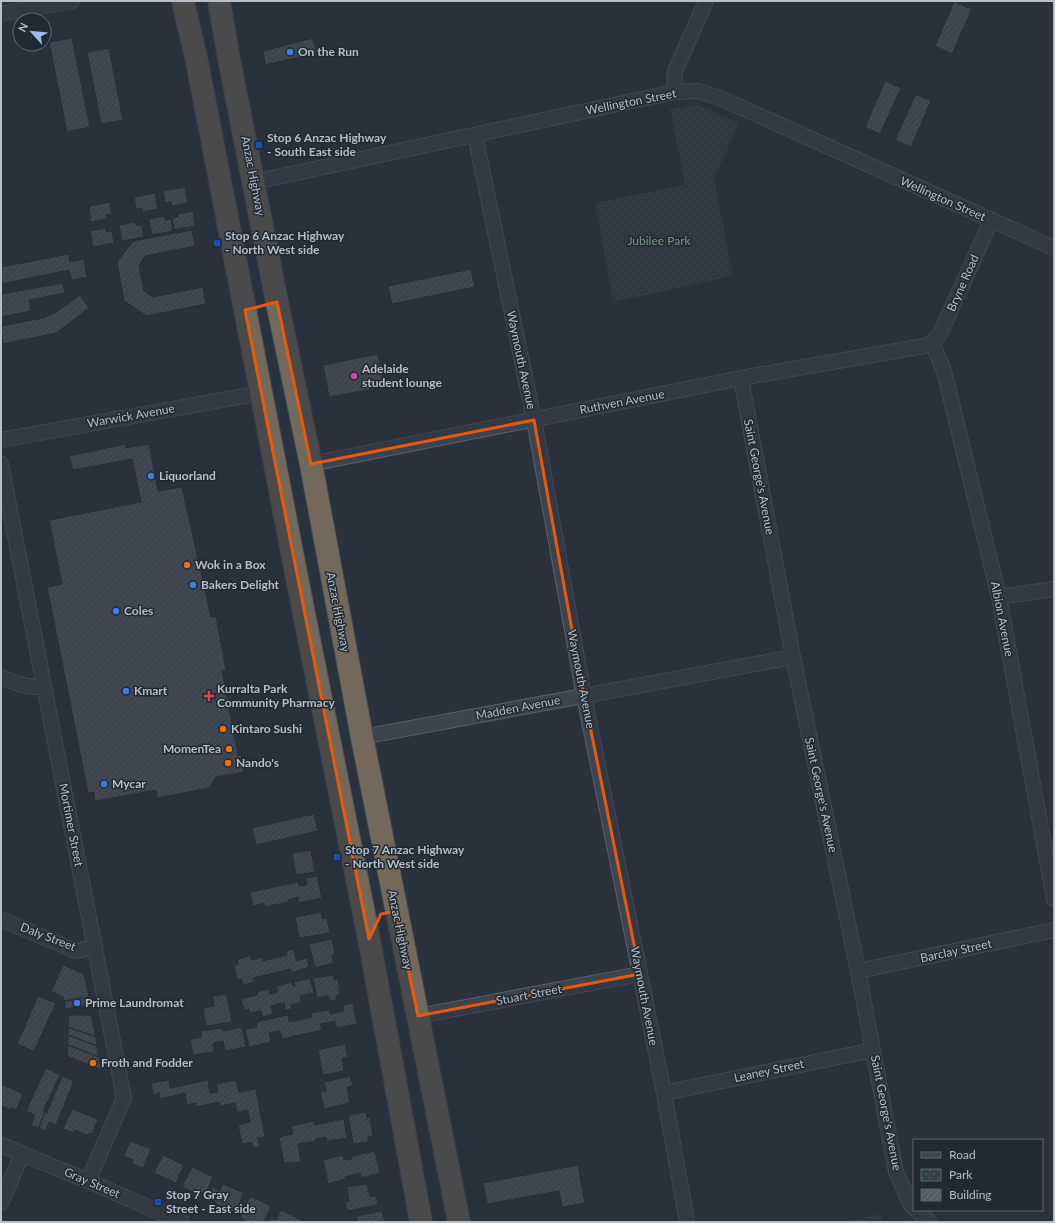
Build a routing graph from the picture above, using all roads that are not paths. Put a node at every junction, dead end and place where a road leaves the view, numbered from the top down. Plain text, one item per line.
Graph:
1 (72, 1) edge
2 (183, 1) edge
3 (219, 1) edge
4 (706, 1) edge
5 (1, 14) edge
6 (225, 32) junction
7 (197, 62) junction
8 (235, 89) junction
9 (674, 92) junction
10 (205, 106) junction
11 (475, 135) junction
12 (254, 182) junction
13 (991, 221) junction
14 (1054, 248) edge
15 (277, 302) junction
16 (245, 310) junction
17 (932, 343) junction
18 (741, 378) junction
19 (261, 393) junction
20 (534, 420) junction
21 (1, 440) edge
22 (1, 464) edge
23 (311, 464) junction
24 (1054, 589) edge
25 (999, 597) junction
26 (793, 657) junction
27 (1, 677) edge
28 (44, 687) junction
29 (584, 696) junction
30 (362, 737) junction
31 (338, 786) junction
32 (1054, 899) edge
33 (396, 912) junction
34 (1, 919) edge
35 (1054, 930) edge
36 (369, 939) junction
37 (95, 947) junction
38 (858, 971) junction
39 (640, 974) junction
40 (418, 1016) junction
41 (873, 1050) junction
42 (664, 1093) junction
43 (441, 1134) junction
44 (407, 1142) junction
45 (1, 1145) edge
46 (22, 1155) junction
47 (88, 1181) junction
48 (1, 1203) edge
49 (913, 1207) edge
50 (917, 1211) edge
51 (182, 1222) edge
52 (421, 1222) edge
53 (459, 1222) edge
54 (687, 1222) edge
55 (930, 1222) edge

1 - 5 street
2 - 7 highway
3 - 6 highway, Anzac Highway
4 - 9 street
6 - 7 highway
6 - 8 highway, Anzac Highway
7 - 10 highway
8 - 10 highway
8 - 12 highway, Anzac Highway
9 - 11 street, Wellington Street
9 - 13 street, Wellington Street
10 - 16 highway
11 - 12 street, Wellington Street
11 - 20 street, Waymouth Avenue
12 - 15 highway, Anzac Highway
13 - 14 street, Wellington Street
13 - 17 street, Bryne Road
15 - 16 highway
15 - 23 highway, Anzac Highway
16 - 19 highway
17 - 18 street, Ruthven Avenue
17 - 25 street, Albion Avenue
18 - 20 street, Ruthven Avenue
18 - 26 street, Saint George's Avenue
19 - 21 street, Warwick Avenue
19 - 31 highway
20 - 23 street, Ruthven Avenue
20 - 29 street, Waymouth Avenue
22 - 28 street, Mortimer Street
23 - 30 highway, Anzac Highway
24 - 25 street
25 - 32 street, Albion Avenue
26 - 29 street, Madden Avenue
26 - 38 street, Saint George's Avenue
27 - 28 street
28 - 37 street, Mortimer Street
29 - 30 street, Madden Avenue
29 - 39 street, Waymouth Avenue
30 - 31 highway
30 - 33 highway, Anzac Highway
31 - 36 highway
33 - 36 highway
33 - 40 highway, Anzac Highway
34 - 37 street, Daly Street
35 - 38 street, Barclay Street
36 - 44 highway
37 - 47 street, Mortimer Street
38 - 41 street, Saint George's Avenue
39 - 40 street, Stuart Street
39 - 42 street, Waymouth Avenue
40 - 43 highway, Anzac Highway
41 - 42 street, Leaney Street
41 - 49 street, Saint George's Avenue
42 - 54 street, Waymouth Avenue
43 - 44 highway
43 - 53 highway, Anzac Highway
44 - 52 highway
45 - 46 street, Gray Street
46 - 47 street, Gray Street
46 - 48 street
47 - 51 street, Gray Street
50 - 55 street, Saint George's Avenue

